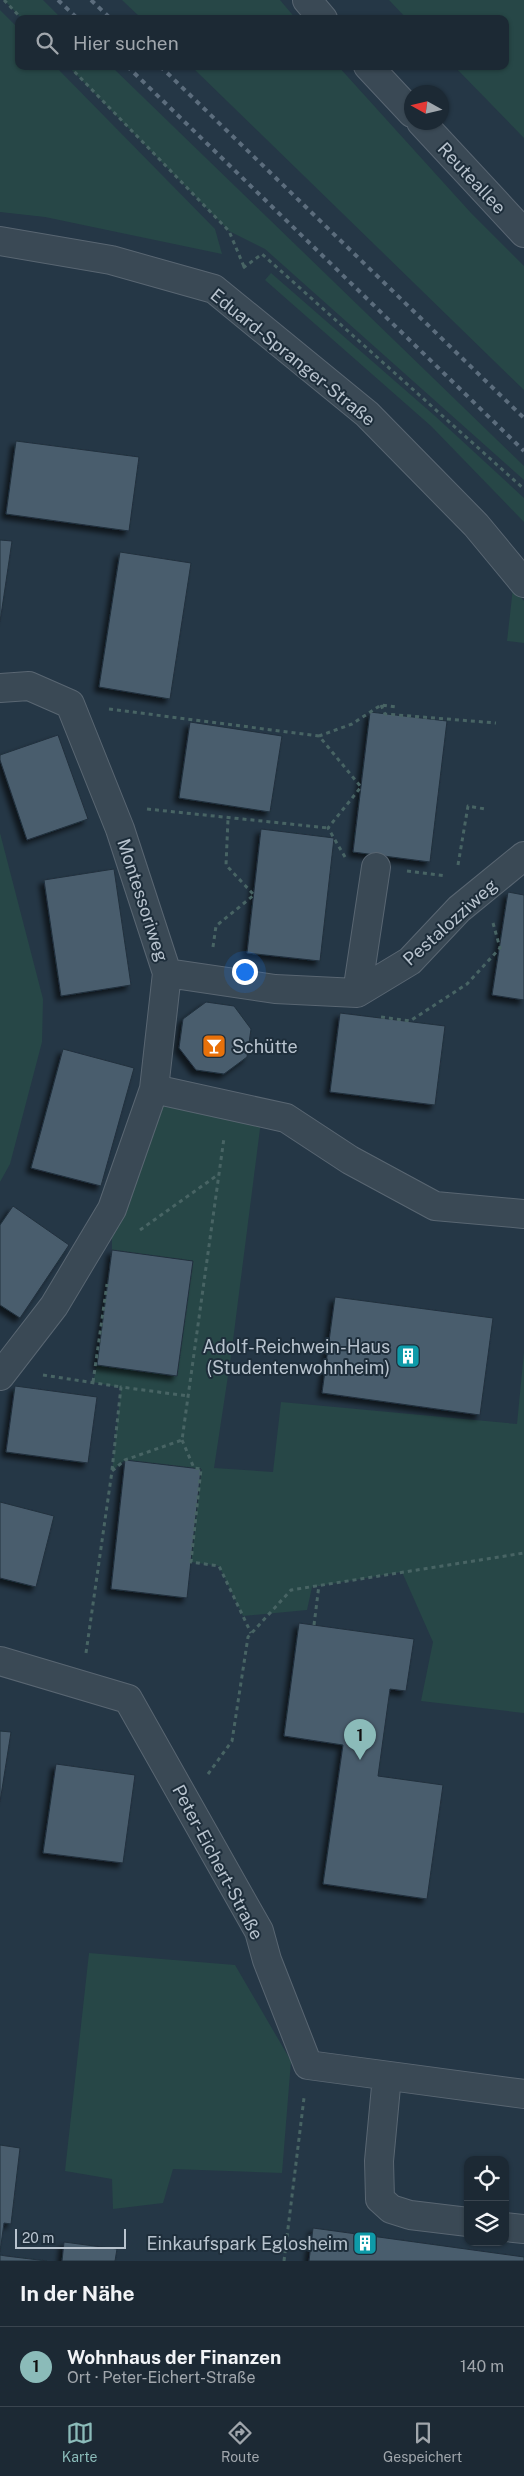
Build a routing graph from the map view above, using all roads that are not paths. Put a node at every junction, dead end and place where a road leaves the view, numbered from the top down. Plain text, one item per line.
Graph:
1 (307, 0) edge
2 (320, 15) edge
3 (372, 70) edge
4 (404, 104) edge
5 (427, 130) edge
6 (524, 233) edge
7 (0, 241) edge
8 (524, 582) edge
9 (0, 688) edge
10 (524, 856) edge
11 (376, 867) road end
12 (167, 973) junction
13 (357, 993) junction
14 (154, 1089) junction
15 (524, 1214) edge
16 (3, 1373) edge
17 (0, 1661) edge
18 (387, 2076) junction
19 (524, 2094) edge
20 (464, 2222) edge
21 (509, 2227) edge
22 (524, 2229) edge

1 - 2 street
3 - 4 street
5 - 6 street, Reuteallee
7 - 8 street, Eduard-Spranger-Straße
9 - 12 street, Montessoriweg
10 - 13 street, Pestalozziweg
11 - 13 street
12 - 13 street
12 - 14 street, Montessoriweg
14 - 15 street
14 - 16 street, Montessoriweg
17 - 18 street, Peter-Eichert-Straße
18 - 19 street
18 - 20 street
21 - 22 street

